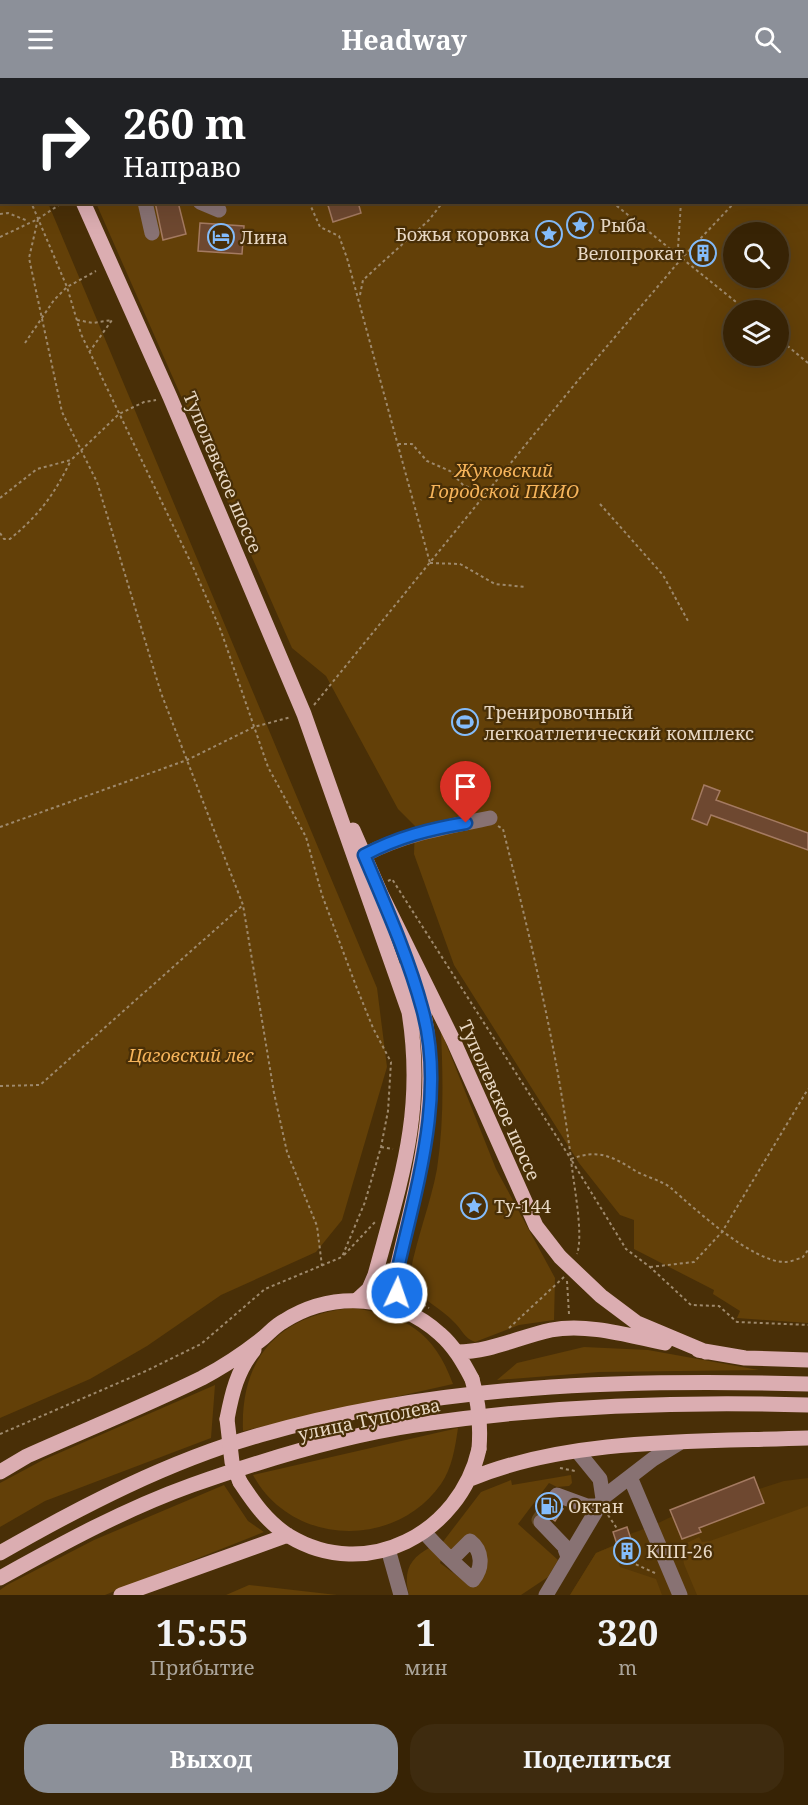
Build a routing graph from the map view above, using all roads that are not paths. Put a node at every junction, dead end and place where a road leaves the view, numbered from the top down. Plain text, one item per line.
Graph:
1 (84, 204) edge
2 (145, 204) edge
3 (205, 204) edge
4 (219, 210) dead end
5 (152, 233) dead end
6 (320, 760) junction
7 (489, 818) road end
8 (364, 855) junction
9 (379, 890) junction
10 (357, 1300) junction
11 (404, 1310) junction
12 (263, 1338) junction
13 (457, 1352) junction
14 (706, 1352) junction
15 (808, 1360) edge
16 (808, 1384) edge
17 (808, 1405) edge
18 (808, 1438) edge
19 (679, 1443) junction
20 (578, 1452) junction
21 (0, 1472) edge
22 (636, 1472) junction
23 (470, 1479) junction
24 (552, 1501) dead end
25 (603, 1506) junction
26 (541, 1522) dead end
27 (424, 1532) junction
28 (288, 1535) junction
29 (388, 1549) junction
30 (0, 1552) edge
31 (568, 1557) junction
32 (451, 1560) dead end
33 (560, 1572) junction
34 (0, 1578) edge
35 (121, 1595) edge
36 (401, 1595) edge
37 (534, 1595) edge
38 (546, 1595) edge
39 (680, 1595) edge

1 - 6 main road, Туполевское шоссе
2 - 5 street
3 - 4 street
6 - 8 main road, Туполевское шоссе
6 - 10 main road, Туполевское шоссе
7 - 8 street
8 - 9 main road, Туполевское шоссе
9 - 11 main road, Туполевское шоссе
9 - 14 main road, Туполевское шоссе
10 - 11 main road
10 - 12 main road
11 - 13 main road
12 - 21 main road
12 - 28 main road, bridge
13 - 14 main road
13 - 23 main road, bridge
14 - 15 main road
16 - 30 main road, улица Туполева
17 - 34 main road, улица Туполева
18 - 19 main road
19 - 20 main road
19 - 22 street
20 - 23 main road
20 - 25 street
22 - 25 street
22 - 39 street
23 - 27 main road
24 - 25 street
25 - 31 street
26 - 31 street
27 - 29 main road
27 - 32 street
28 - 29 main road
28 - 35 main road
29 - 36 street
31 - 33 street
33 - 37 street
33 - 38 street

